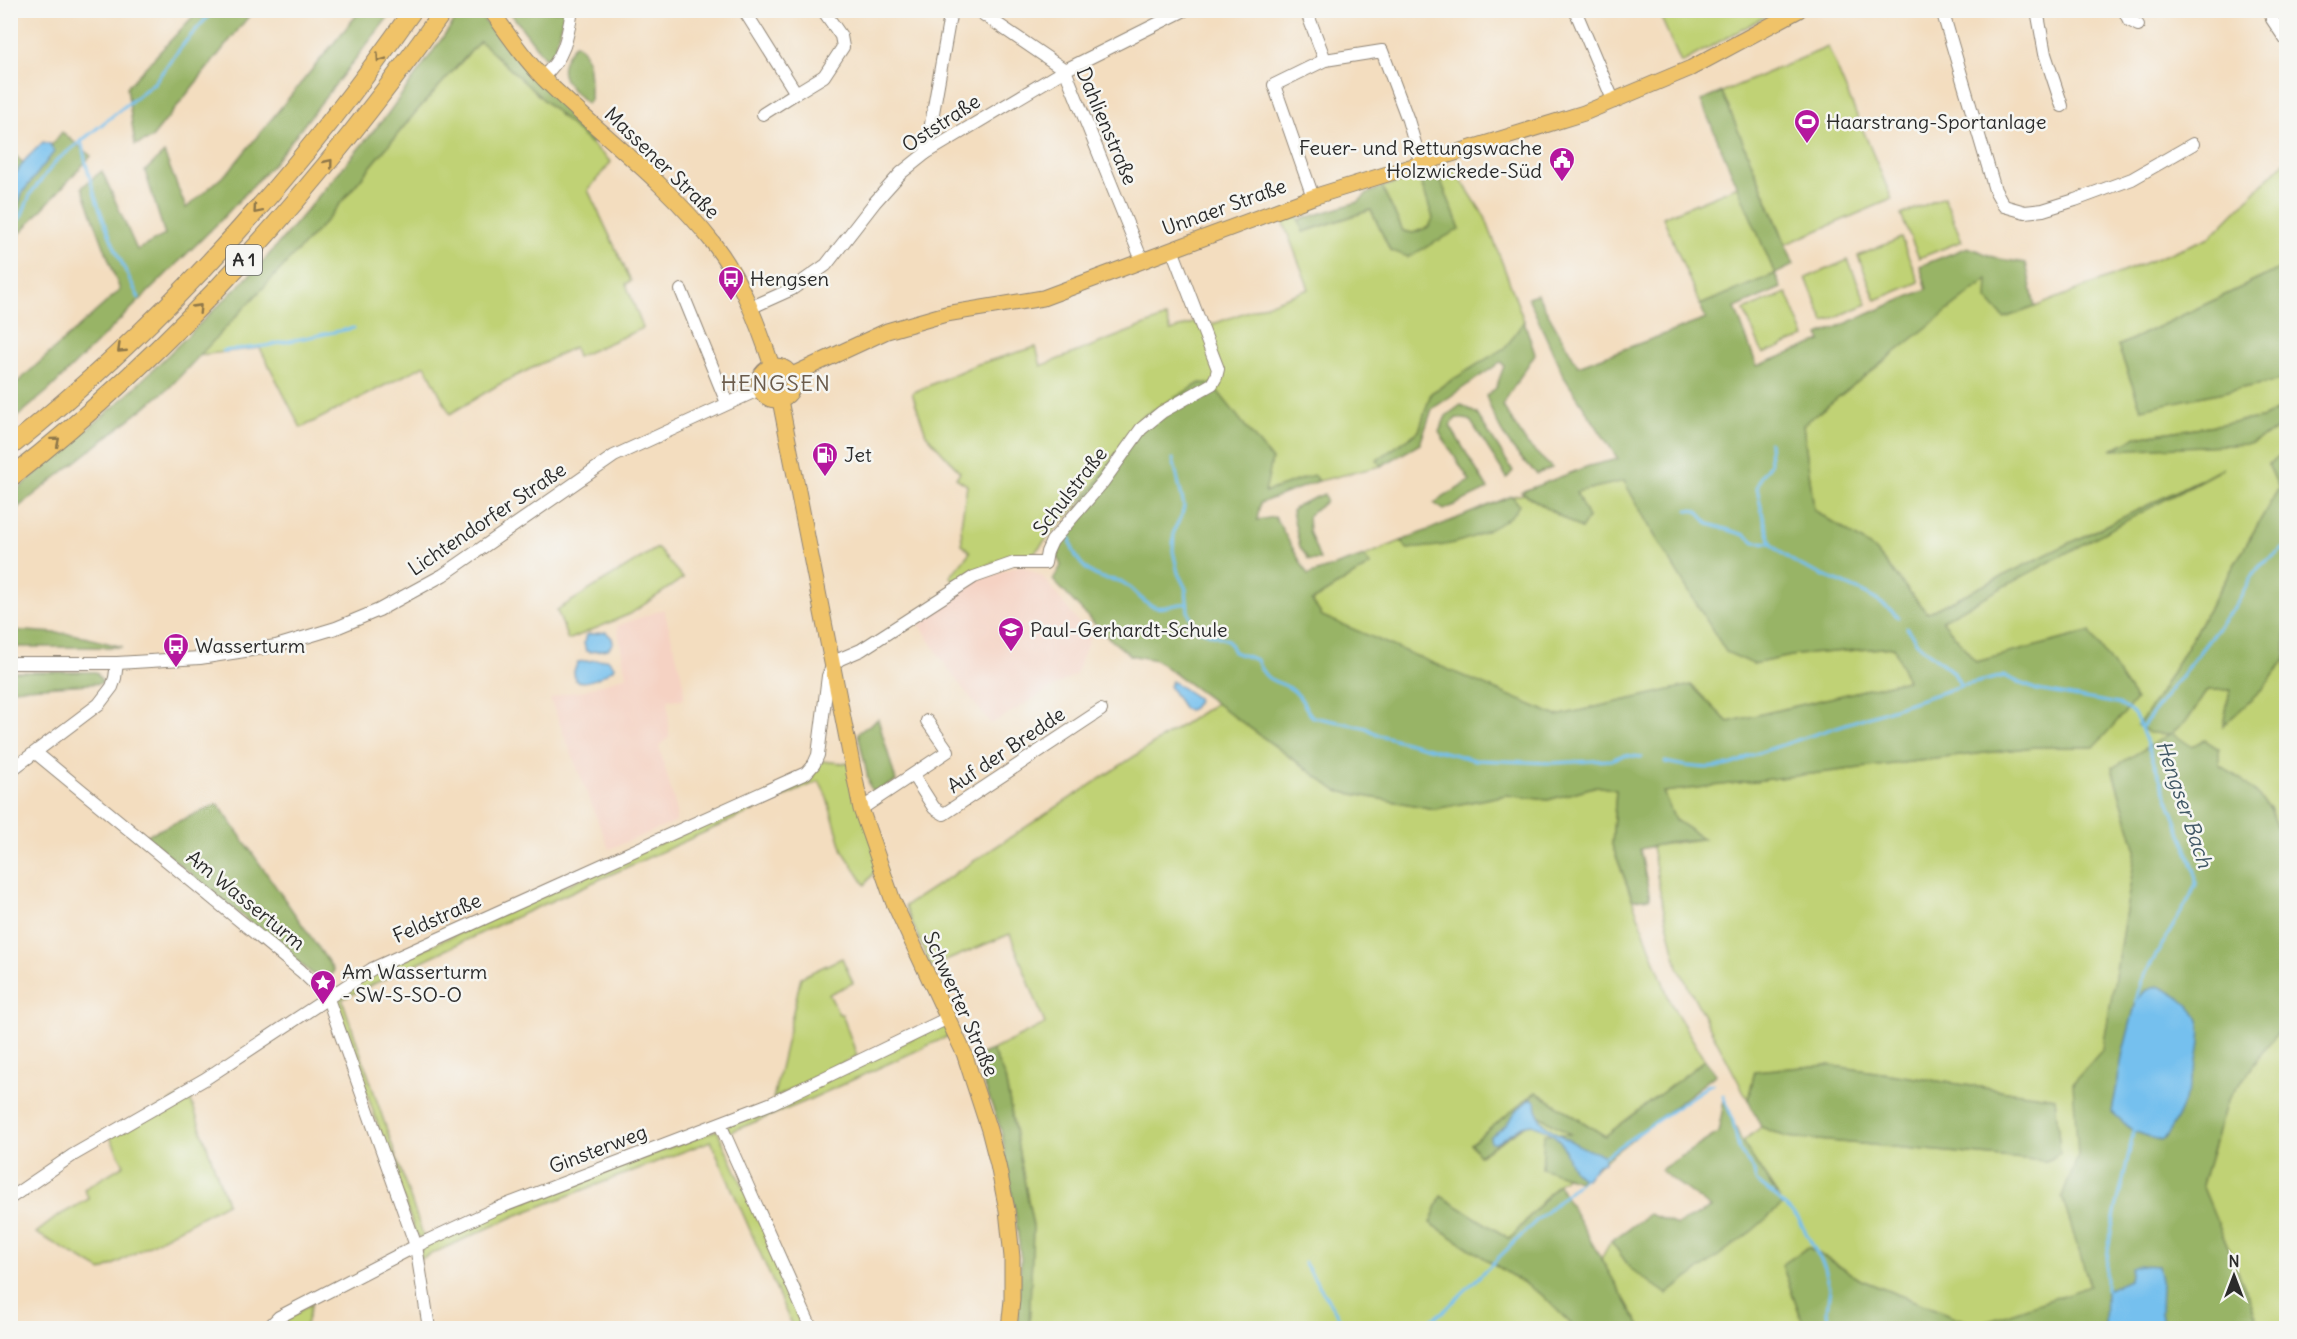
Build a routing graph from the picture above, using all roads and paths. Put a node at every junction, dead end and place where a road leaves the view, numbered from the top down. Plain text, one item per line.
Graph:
1 (413, 10) edge
2 (444, 10) edge
3 (572, 10) edge
4 (744, 10) edge
5 (823, 10) edge
6 (951, 10) edge
7 (977, 10) edge
8 (1185, 10) edge
9 (1306, 10) edge
10 (1575, 10) edge
11 (1799, 10) edge
12 (1942, 10) edge
13 (2037, 10) edge
14 (2124, 10) edge
15 (2270, 10) edge
16 (494, 14) edge
17 (2138, 25) dead end
18 (2286, 40) edge
19 (1325, 60) junction
20 (1065, 70) junction
21 (542, 77) junction
22 (796, 93) junction
23 (1614, 102) junction
24 (2062, 106) dead end
25 (763, 114) dead end
26 (2193, 144) dead end
27 (926, 153) junction
28 (1420, 164) junction
29 (1313, 197) junction
30 (1175, 257) dead end
31 (1144, 259) junction
32 (681, 290) dead end
33 (750, 308) junction
34 (772, 366) junction
35 (792, 375) junction
36 (760, 389) junction
37 (780, 400) junction
38 (727, 402) junction
39 (10, 447) edge
40 (10, 478) edge
41 (10, 663) edge
42 (117, 663) junction
43 (833, 665) junction
44 (1101, 710) dead end
45 (927, 722) dead end
46 (36, 753) junction
47 (10, 771) edge
48 (913, 775) junction
49 (861, 809) junction
50 (327, 996) junction
51 (948, 1018) junction
52 (720, 1124) junction
53 (10, 1198) edge
54 (416, 1246) junction
55 (268, 1329) edge
56 (429, 1329) edge
57 (812, 1329) edge
58 (1009, 1329) edge

1 -> 39 highway, A 1
40 -> 2 highway, A 1
3 - 21 street
4 - 22 street
5 - 22 street
6 - 27 street
7 - 20 street, Dahlienstraße
8 - 20 street, Oststraße
9 - 19 street
10 - 23 street
11 - 23 main road, Unnaer Straße
12 - 26 street
13 - 24 street
14 - 17 street
15 - 18 street
16 - 21 main road, Massener Straße
19 - 28 street
19 - 29 street
20 - 27 street, Oststraße
20 - 31 street, Dahlienstraße
21 - 33 main road, Massener Straße
22 - 25 street
23 - 28 main road, Unnaer Straße
27 - 33 street, Oststraße
28 - 29 main road, Unnaer Straße
29 - 31 main road, Unnaer Straße
30 - 43 street, Schulstraße
31 - 35 main road, Unnaer Straße
32 - 38 street
33 - 34 main road, Massener Straße
34 - 35 main road
34 - 36 main road
35 - 37 main road
36 - 37 main road
36 - 38 street, Lichtendorfer Straße
37 - 43 main road, Schwerter Straße
38 - 42 street, Lichtendorfer Straße
41 - 42 street, Lichtendorfer Straße
42 - 46 street
43 - 49 main road, Schwerter Straße
43 - 50 street, Feldstraße
44 - 48 street, Auf der Bredde
45 - 48 street
46 - 47 street
46 - 50 street, Am Wasserturm
48 - 49 street
49 - 51 main road, Schwerter Straße
50 - 53 street, Feldstraße
50 - 54 street, Am Wasserturm
51 - 52 street, Ginsterweg
51 - 58 main road, Schwerter Straße
52 - 54 street, Ginsterweg
52 - 57 street
54 - 55 street, Ginsterweg
54 - 56 street, Am Wasserturm

